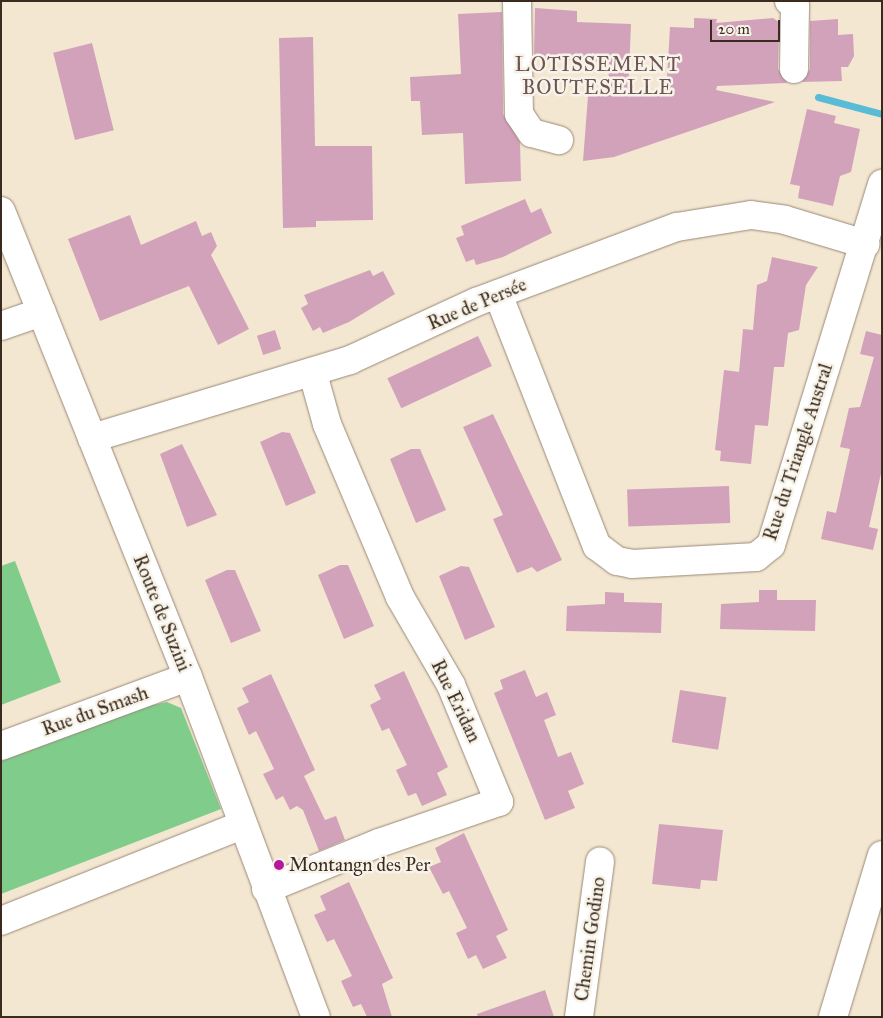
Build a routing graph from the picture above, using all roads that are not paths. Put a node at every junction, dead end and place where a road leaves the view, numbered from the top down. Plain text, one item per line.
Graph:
1 (517, 1) edge
2 (789, 1) edge
3 (794, 69) dead end
4 (559, 140) dead end
5 (882, 184) edge
6 (1, 211) edge
7 (865, 244) junction
8 (8, 250) edge
9 (498, 294) junction
10 (42, 312) junction
11 (1, 326) edge
12 (313, 374) junction
13 (92, 438) junction
14 (188, 677) junction
15 (1, 746) edge
16 (242, 825) junction
17 (882, 855) edge
18 (600, 861) dead end
19 (266, 889) junction
20 (1, 921) edge
21 (316, 1017) edge
22 (579, 1017) edge
23 (833, 1017) edge

1 - 4 street
2 - 3 street
5 - 7 street, Rue du Triangle Austral
6 - 8 street, Route de Suzini
7 - 9 street, Rue de Persée
7 - 9 street, Rue du Triangle Austral
8 - 10 street, Route de Suzini
9 - 12 street, Rue de Persée
10 - 11 street
10 - 13 street, Route de Suzini
12 - 13 street, Rue de Persée
12 - 19 street, Rue Eridan
13 - 14 street, Route de Suzini
14 - 15 street, Rue du Smash
14 - 16 street, Route de Suzini
16 - 19 street, Route de Suzini
16 - 20 street
17 - 23 street
18 - 22 street, Chemin Godino
19 - 21 street, Route de Suzini

